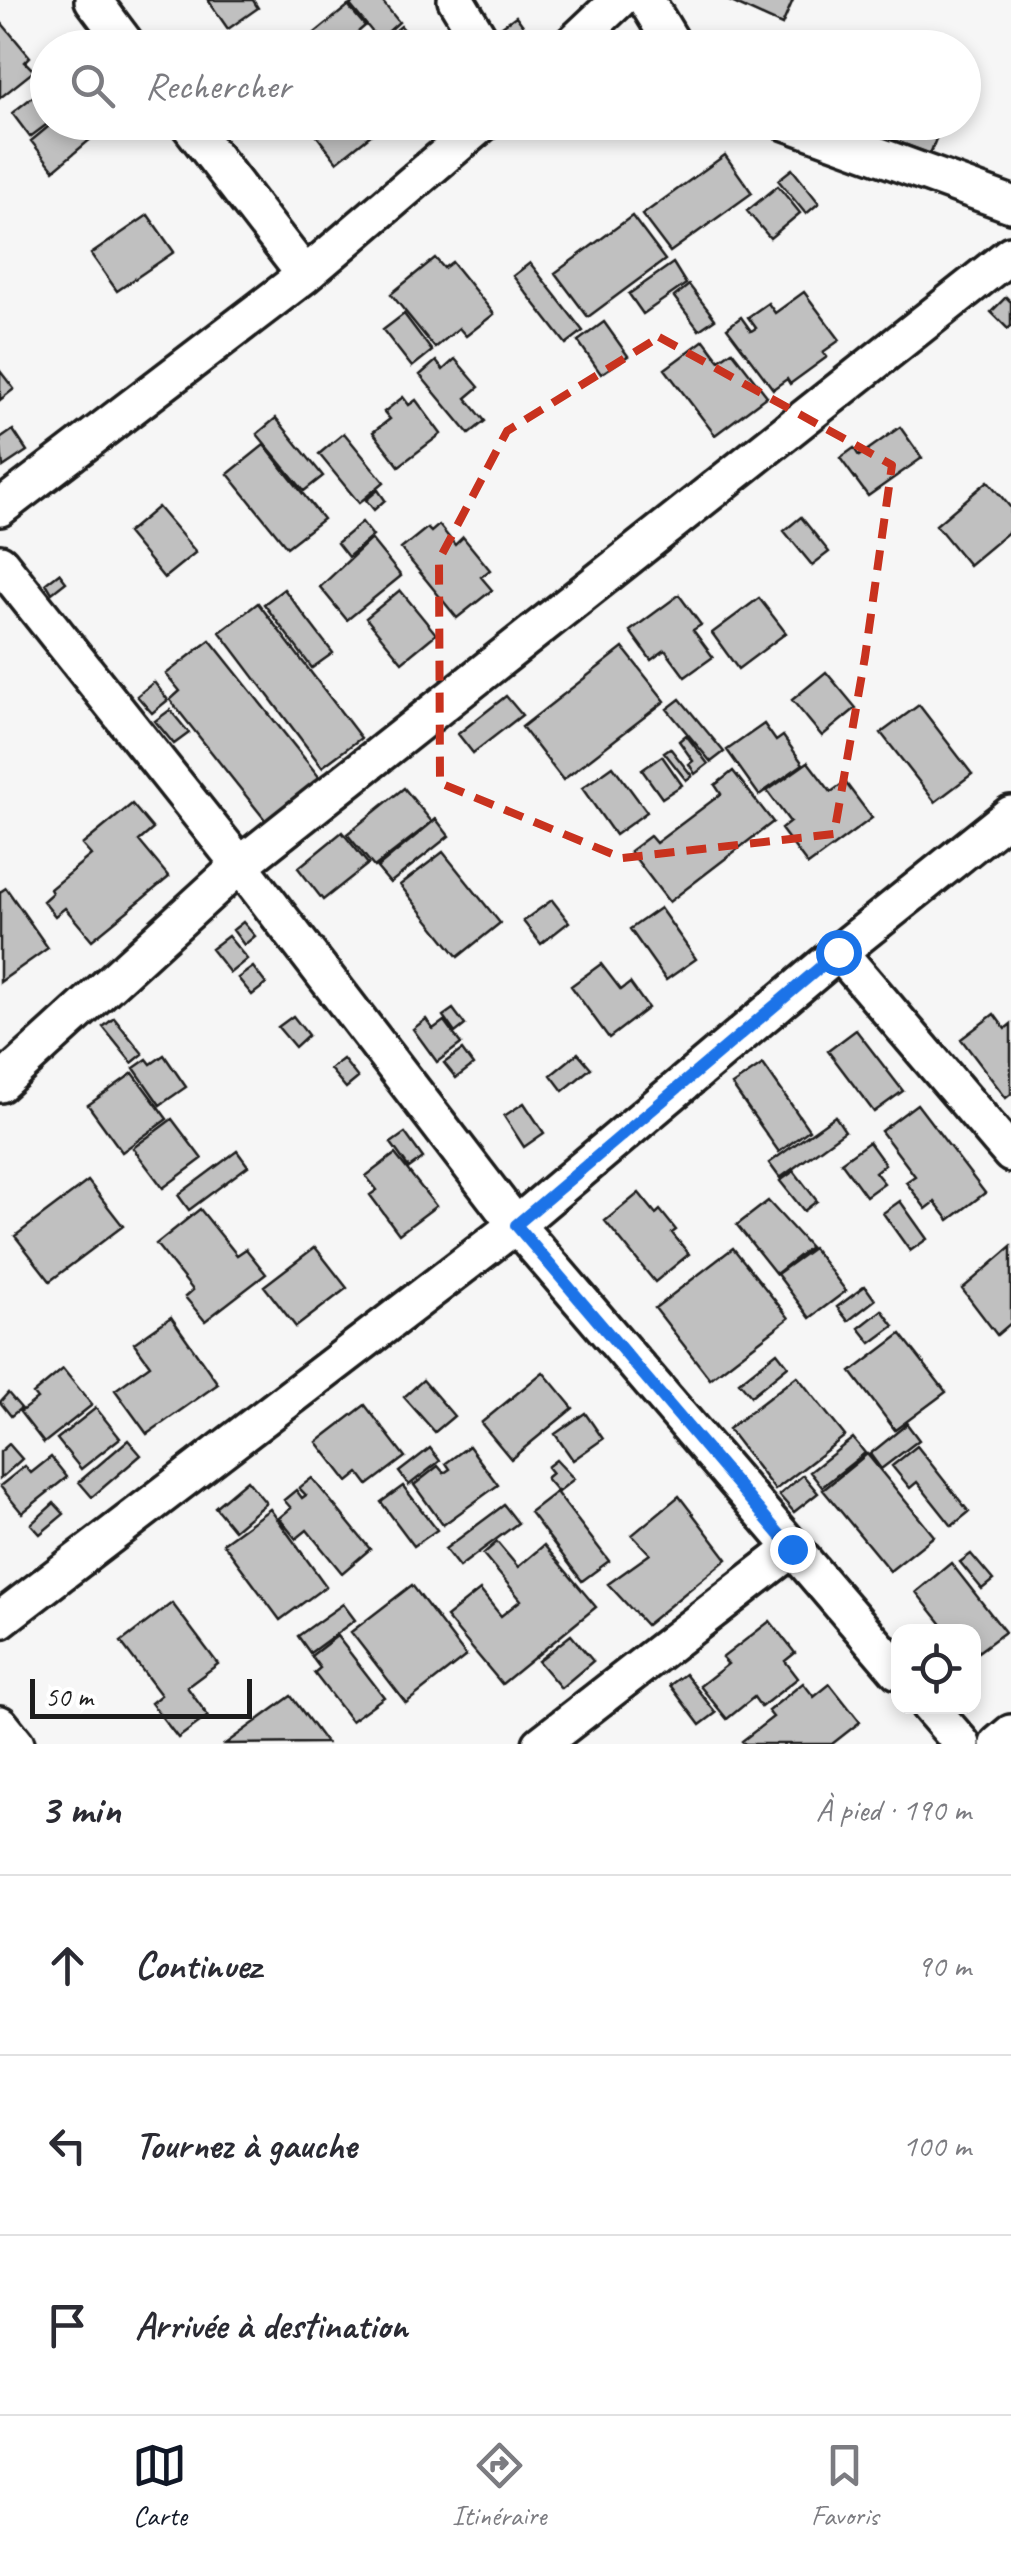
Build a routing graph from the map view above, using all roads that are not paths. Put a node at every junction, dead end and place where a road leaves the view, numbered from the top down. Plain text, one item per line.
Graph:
1 (92, 0) edge
2 (456, 0) edge
3 (619, 0) edge
4 (646, 0) edge
5 (115, 30) edge
6 (474, 30) edge
7 (587, 30) edge
8 (665, 30) edge
9 (201, 140) edge
10 (463, 140) edge
11 (835, 140) edge
12 (1011, 204) edge
13 (1011, 254) edge
14 (305, 275) junction
15 (0, 508) edge
16 (0, 563) edge
17 (1011, 814) edge
18 (240, 865) junction
19 (838, 952) junction
20 (0, 1084) edge
21 (1011, 1154) edge
22 (516, 1225) junction
23 (792, 1549) junction
24 (0, 1620) edge
25 (891, 1664) edge
26 (936, 1714) edge
27 (0, 1724) edge
28 (1011, 1733) edge
29 (16, 1744) edge
30 (540, 1744) edge
31 (962, 1744) edge
32 (998, 1744) edge

1 - 5 street
2 - 6 street
3 - 7 street
4 - 8 street
9 - 14 street
10 - 14 street
11 - 12 street
13 - 18 street
14 - 15 street
16 - 18 street
17 - 19 street
18 - 20 street
18 - 22 street
19 - 21 street
19 - 22 street
22 - 23 street
22 - 24 street
23 - 25 street
23 - 30 street
26 - 31 street
27 - 29 street
28 - 32 street

